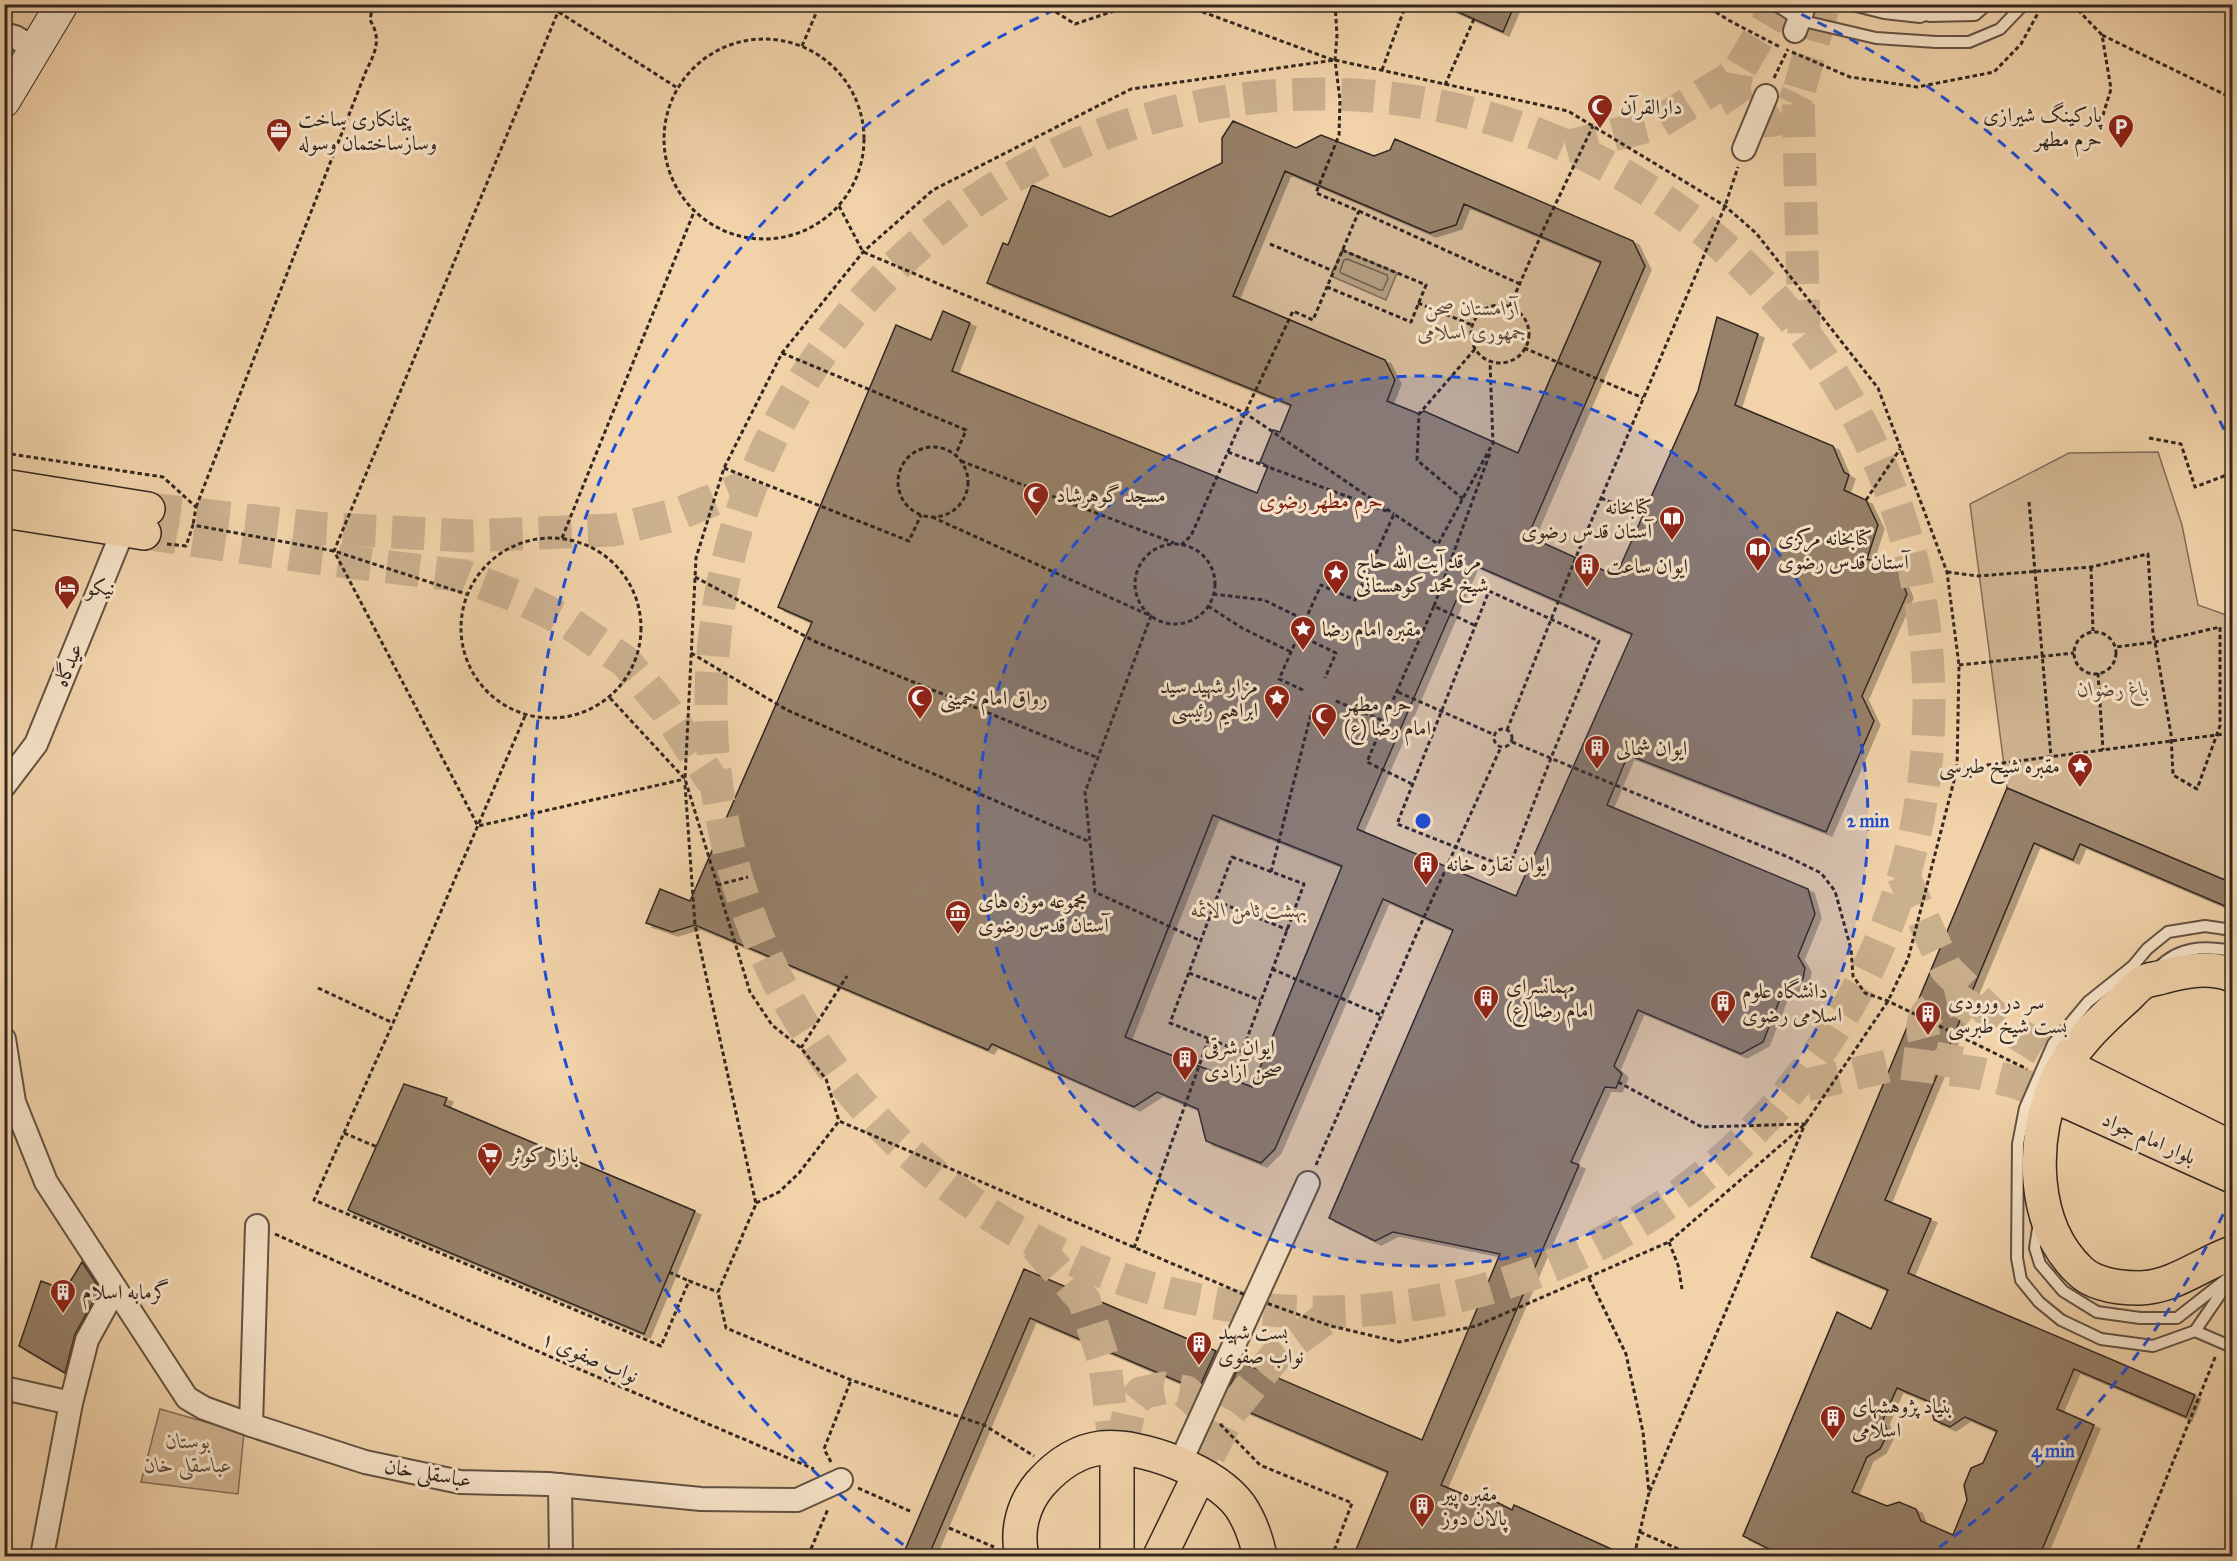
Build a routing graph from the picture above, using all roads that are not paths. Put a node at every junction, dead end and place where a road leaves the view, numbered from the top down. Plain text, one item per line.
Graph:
1 (62, 4) edge
2 (1774, 4) edge
3 (1848, 4) edge
4 (1954, 4) edge
5 (1988, 4) edge
6 (2024, 4) edge
7 (1920, 17) junction
8 (1797, 26) edge
9 (4, 34) edge
10 (35, 49) junction
11 (1766, 96) road end
12 (4, 101) edge
13 (1744, 149) road end
14 (4, 486) edge
15 (4, 511) edge
16 (144, 530) junction
17 (4, 786) edge
18 (2232, 930) edge
19 (2232, 951) edge
20 (2232, 975) edge
21 (2144, 982) junction
22 (4, 1039) edge
23 (2232, 1148) edge
24 (2232, 1176) edge
25 (1308, 1184) road end
26 (2043, 1205) junction
27 (257, 1226) road end
28 (2232, 1253) edge
29 (2232, 1275) edge
30 (115, 1288) junction
31 (2195, 1331) junction
32 (2232, 1347) edge
33 (4, 1388) edge
34 (71, 1403) junction
35 (251, 1425) junction
36 (1117, 1466) tunnel mouth
37 (1187, 1474) junction
38 (841, 1480) road end
39 (560, 1485) junction
40 (1021, 1553) edge
41 (42, 1557) edge
42 (561, 1557) edge
43 (1118, 1557) edge
44 (1160, 1557) edge
45 (1260, 1557) edge

1 - 10 main road
2 - 8 lane
3 - 7 lane
4 - 7 lane
5 - 7 lane
6 - 8 lane
9 - 10 street
10 - 12 main road
11 - 13 street
14 - 16 main road
15 - 16 main road
16 - 17 street, عیدگاه
18 - 31 lane
19 - 21 lane
20 - 21 main road
21 - 26 main road
22 - 30 street, عباسقلی خان
23 - 24 main road, بلوار امام جواد
25 - 37 street
26 - 28 main road
26 - 29 lane
27 - 35 street
29 - 31 lane
30 - 34 street
30 - 35 street, عباسقلی خان
31 - 32 lane
33 - 34 street
34 - 41 street
35 - 39 street, عباسقلی خان
36 - 43 main road
37 - 40 main road
37 - 44 main road
37 - 45 main road
38 - 39 street, عباسقلی خان
39 - 42 street

